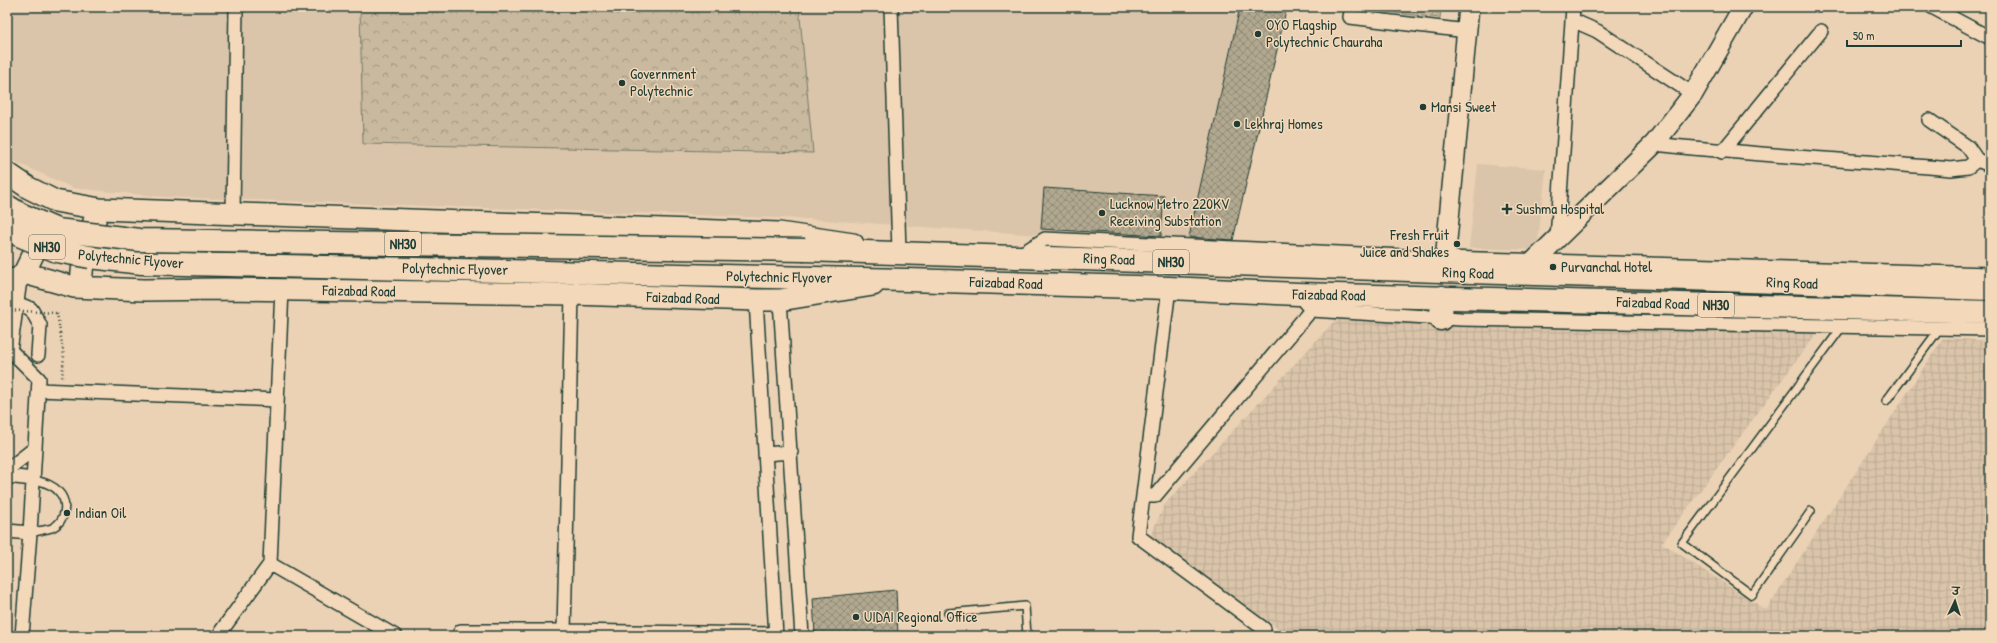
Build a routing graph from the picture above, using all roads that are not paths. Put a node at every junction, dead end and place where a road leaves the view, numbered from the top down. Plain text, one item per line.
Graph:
1 (236, 7) edge
2 (891, 7) edge
3 (1352, 7) edge
4 (1469, 7) edge
5 (1743, 7) edge
6 (1932, 7) edge
7 (1573, 13) edge
8 (1466, 31) junction
9 (1821, 31) dead end
10 (1990, 38) edge
11 (1693, 94) junction
12 (1929, 120) dead end
13 (1654, 144) junction
14 (1722, 152) junction
15 (1977, 160) junction
16 (1990, 165) edge
17 (7, 173) edge
18 (55, 201) junction
19 (7, 206) edge
20 (100, 209) junction
21 (233, 213) junction
22 (7, 230) edge
23 (1557, 238) junction
24 (899, 252) junction
25 (1535, 260) junction
26 (1445, 265) junction
27 (1990, 274) edge
28 (16, 277) edge
29 (908, 280) junction
30 (81, 287) junction
31 (1169, 288) junction
32 (282, 289) junction
33 (1990, 289) edge
34 (572, 294) junction
35 (1442, 297) junction
36 (756, 300) junction
37 (780, 300) junction
38 (1305, 302) junction
39 (10, 306) edge
40 (1990, 312) edge
41 (1440, 319) junction
42 (1842, 327) junction
43 (1940, 328) junction
44 (1990, 329) edge
45 (7, 347) edge
46 (7, 351) edge
47 (38, 355) dead end
48 (39, 390) junction
49 (277, 400) junction
50 (1886, 401) dead end
51 (35, 448) junction
52 (790, 452) junction
53 (765, 454) junction
54 (7, 470) edge
55 (7, 476) edge
56 (33, 479) junction
57 (1144, 496) junction
58 (1811, 511) dead end
59 (7, 531) edge
60 (30, 533) junction
61 (270, 564) junction
62 (948, 613) dead end
63 (1264, 629) dead end
64 (563, 633) edge
65 (776, 635) edge
66 (22, 636) edge
67 (221, 636) edge
68 (395, 636) edge
69 (458, 636) edge
70 (802, 636) edge
71 (1027, 636) edge

1 - 21 street
2 - 24 street
3 - 8 street
4 - 8 street
5 - 11 street
6 - 10 street
7 - 11 street
7 - 23 street
8 - 26 street
9 - 14 street
11 - 13 street
12 - 15 street
13 - 14 street
13 - 23 street
14 - 15 street
15 - 16 street
17 - 18 main road
18 - 20 main road
18 - 28 main road
19 - 24 highway, Polytechnic Flyover / NH30, bridge
20 - 21 main road
20 - 30 main road
21 - 24 main road
22 - 29 highway, Polytechnic Flyover / NH30, bridge
23 - 25 street
24 - 26 highway, Ring Road / NH30
25 - 26 street
25 - 27 street
26 - 33 highway, Ring Road / NH30
28 - 30 main road, Faizabad Road
28 - 39 street
29 - 31 highway, Faizabad Road / NH30
29 - 37 main road, Faizabad Road
30 - 32 main road, Faizabad Road
31 - 38 highway, Faizabad Road / NH30
31 - 57 street
32 - 34 main road, Faizabad Road
32 - 49 street
34 - 36 main road, Faizabad Road
34 - 64 street
35 - 38 highway, Faizabad Road / NH30
35 - 40 highway, Faizabad Road / NH30
35 - 41 highway
36 - 37 main road, Faizabad Road
36 - 53 street
37 - 52 street
38 - 41 street
38 - 57 street
39 - 45 street
39 - 47 street
41 - 42 street
42 - 43 street
42 - 58 lane
43 - 44 street
43 - 50 lane
45 - 46 street
45 - 48 street
48 - 49 street
48 - 51 street
49 - 61 street
51 - 54 street
51 - 56 street
52 - 53 street
52 - 70 street
53 - 65 street
55 - 56 street
56 - 60 street
56 - 60 lane
57 - 63 street
59 - 60 street
60 - 66 street
61 - 67 street
61 - 68 street
62 - 71 lane
64 - 65 street
64 - 69 street

